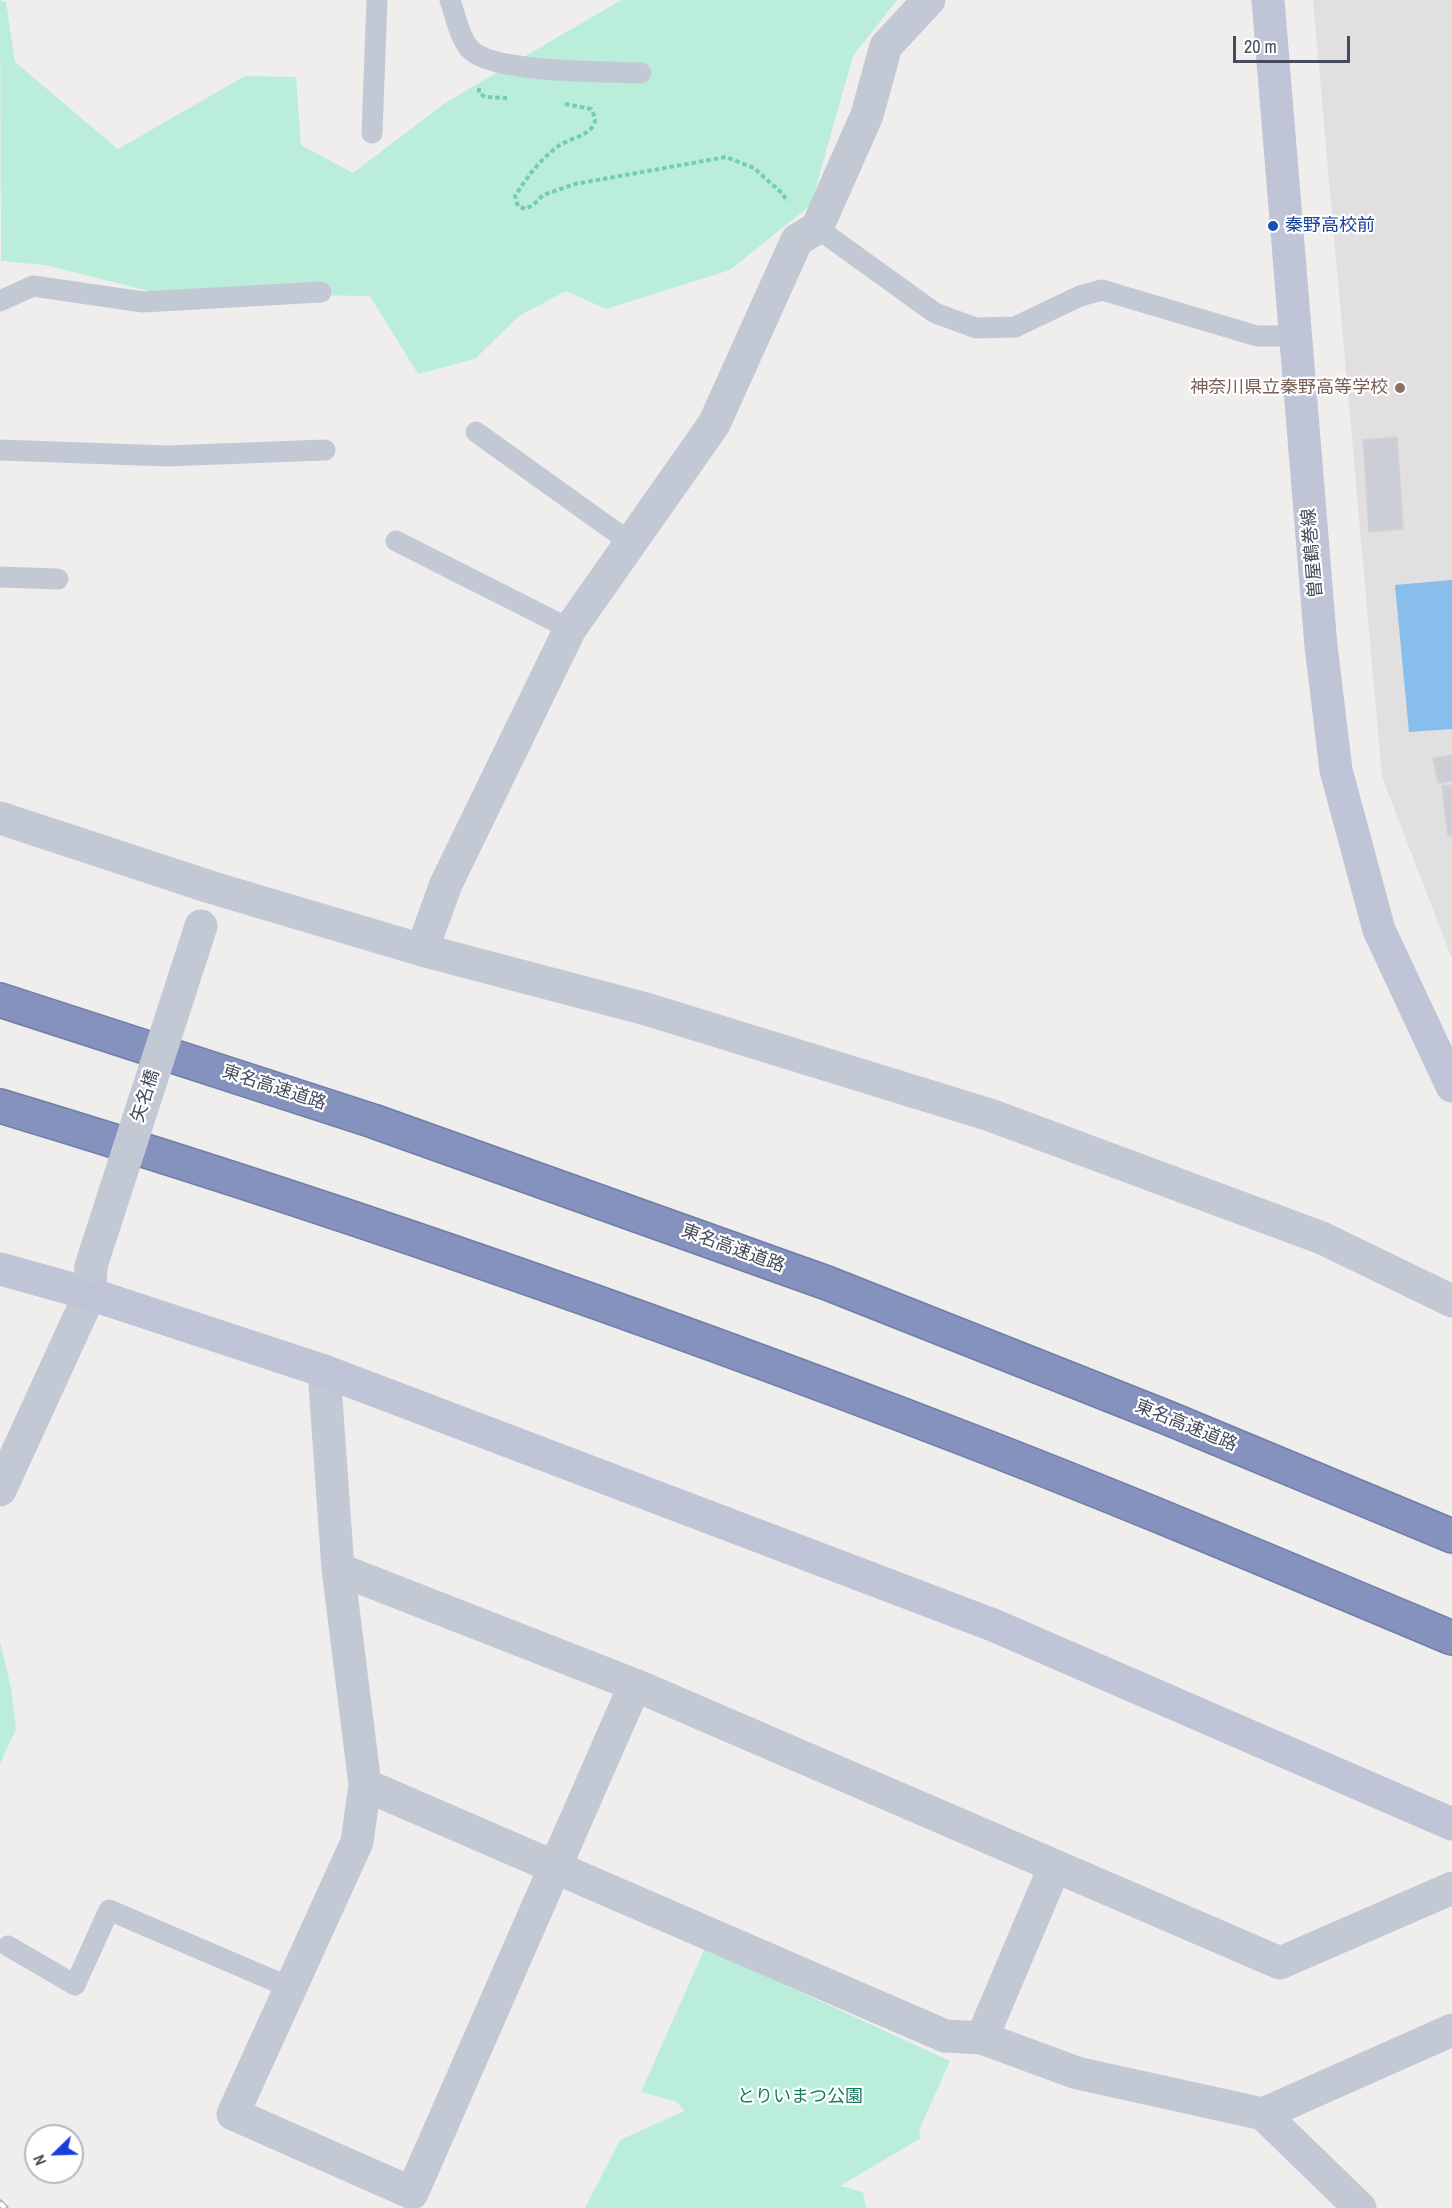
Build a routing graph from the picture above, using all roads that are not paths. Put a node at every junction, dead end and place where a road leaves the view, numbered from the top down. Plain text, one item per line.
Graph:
1 (377, 0) edge
2 (450, 0) edge
3 (929, 0) edge
4 (1268, 0) edge
5 (640, 73) dead end
6 (372, 134) dead end
7 (807, 234) junction
8 (321, 292) dead end
9 (0, 301) edge
10 (1294, 336) junction
11 (476, 432) dead end
12 (0, 450) edge
13 (324, 450) dead end
14 (396, 541) dead end
15 (631, 543) junction
16 (0, 576) edge
17 (58, 579) dead end
18 (570, 629) junction
19 (0, 818) edge
20 (210, 887) junction
21 (422, 950) junction
22 (0, 1000) edge
23 (1452, 1086) edge
24 (0, 1106) edge
25 (0, 1269) edge
26 (91, 1280) junction
27 (1452, 1301) edge
28 (324, 1371) junction
29 (0, 1490) edge
30 (1452, 1536) edge
31 (338, 1569) junction
32 (1452, 1638) edge
33 (635, 1685) junction
34 (365, 1785) junction
35 (1452, 1824) edge
36 (555, 1865) junction
37 (1055, 1866) junction
38 (1452, 1888) edge
39 (9, 1946) dead end
40 (291, 1988) junction
41 (1452, 2030) edge
42 (982, 2038) junction
43 (1263, 2114) junction
44 (1360, 2208) edge

1 - 6 lane
2 - 5 lane
3 - 7 street
4 - 10 street, 曽屋鶴巻線
7 - 10 lane
7 - 15 street
8 - 9 lane
10 - 23 street, 曽屋鶴巻線
11 - 15 lane
12 - 13 lane
14 - 18 lane
15 - 18 street
16 - 17 lane
18 - 21 street
19 - 20 street
20 - 21 street
20 - 26 street, 矢名橋, bridge
21 - 27 street
22 - 30 highway, 東名高速道路
24 - 32 highway
25 - 26 street
26 - 28 street
26 - 29 street, 矢名橋
28 - 31 street
28 - 35 street
31 - 33 street
31 - 34 street
33 - 36 street
33 - 37 street
34 - 36 street
34 - 40 street
36 - 40 street
36 - 42 street
37 - 38 street
37 - 42 street
39 - 40 lane
41 - 43 street
42 - 43 street
43 - 44 street

